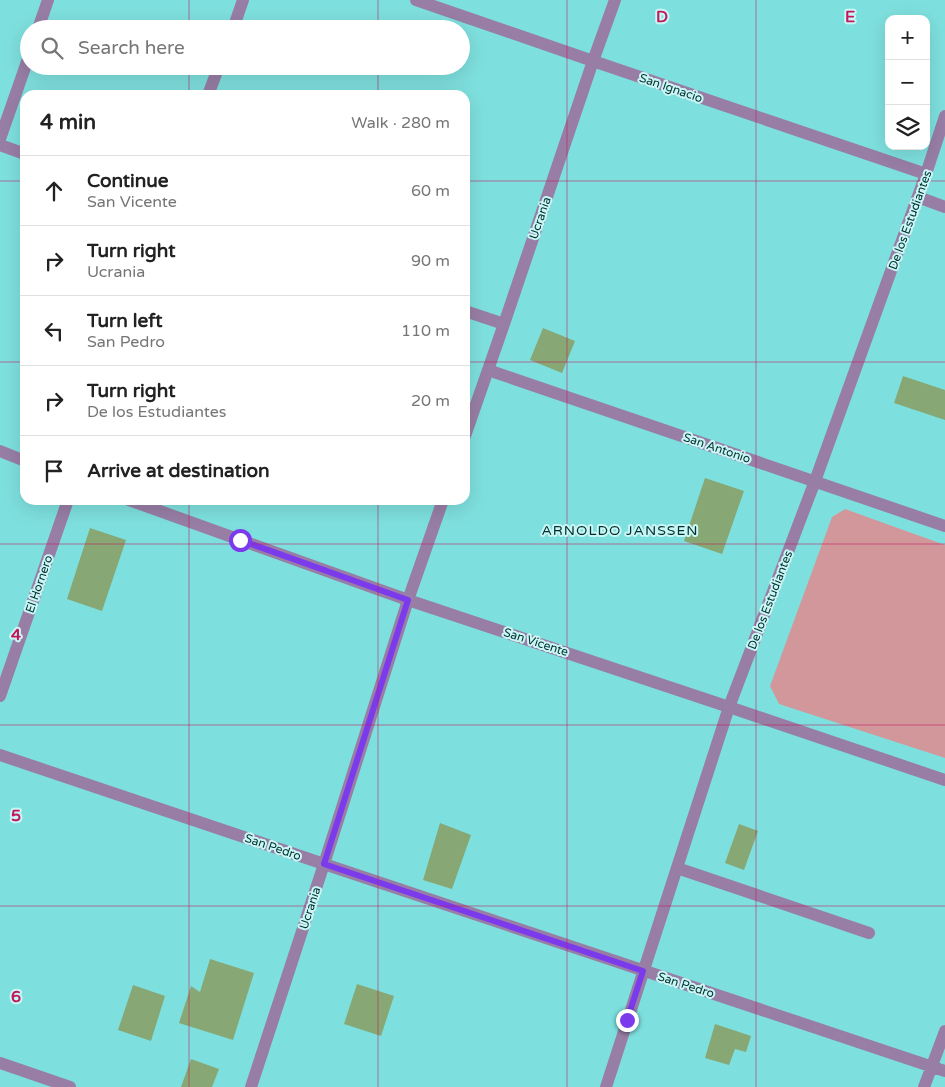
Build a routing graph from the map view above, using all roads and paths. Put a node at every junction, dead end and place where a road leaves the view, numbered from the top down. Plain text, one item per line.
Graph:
1 (48, 0) edge
2 (243, 0) edge
3 (416, 0) edge
4 (615, 0) edge
5 (41, 20) edge
6 (236, 20) edge
7 (593, 61) junction
8 (22, 75) edge
9 (216, 75) edge
10 (210, 90) edge
11 (945, 116) edge
12 (0, 139) edge
13 (0, 145) edge
14 (20, 152) edge
15 (926, 174) junction
16 (918, 197) junction
17 (945, 206) edge
18 (470, 313) edge
19 (504, 324) junction
20 (488, 370) junction
21 (470, 422) edge
22 (0, 451) edge
23 (20, 459) edge
24 (815, 481) junction
25 (66, 505) edge
26 (143, 505) edge
27 (441, 505) edge
28 (945, 526) edge
29 (408, 600) junction
30 (0, 696) edge
31 (729, 707) junction
32 (0, 755) edge
33 (945, 780) edge
34 (324, 864) junction
35 (677, 868) junction
36 (869, 934) dead end
37 (643, 971) junction
38 (945, 1031) edge
39 (0, 1063) edge
40 (932, 1066) junction
41 (945, 1071) edge
42 (70, 1087) edge
43 (251, 1087) edge
44 (606, 1087) edge
45 (924, 1087) edge

1 - 5 street
2 - 6 street
3 - 7 street, San Ignacio
4 - 7 street, Ucrania
7 - 15 street, San Ignacio
7 - 19 street, Ucrania
8 - 12 street
9 - 10 street
11 - 15 street, De los Estudiantes
13 - 14 street
15 - 16 street, De los Estudiantes
16 - 17 street
16 - 24 street, De los Estudiantes
18 - 19 street
19 - 20 street, Ucrania
20 - 21 street, Ucrania
20 - 24 street, San Antonio
22 - 23 street
24 - 28 street, San Antonio
24 - 31 street, De los Estudiantes
25 - 30 street, El Hornero
26 - 29 street, San Vicente
27 - 29 street, Ucrania
29 - 31 street, San Vicente
29 - 34 street, Ucrania
31 - 33 street, San Vicente
31 - 35 street, De los Estudiantes
32 - 34 street, San Pedro
34 - 37 street, San Pedro
34 - 43 street, Ucrania
35 - 36 street
35 - 37 street, De los Estudiantes
37 - 40 street, San Pedro
37 - 44 street, De los Estudiantes
38 - 40 street
39 - 42 street
40 - 41 street, San Pedro
40 - 45 street

